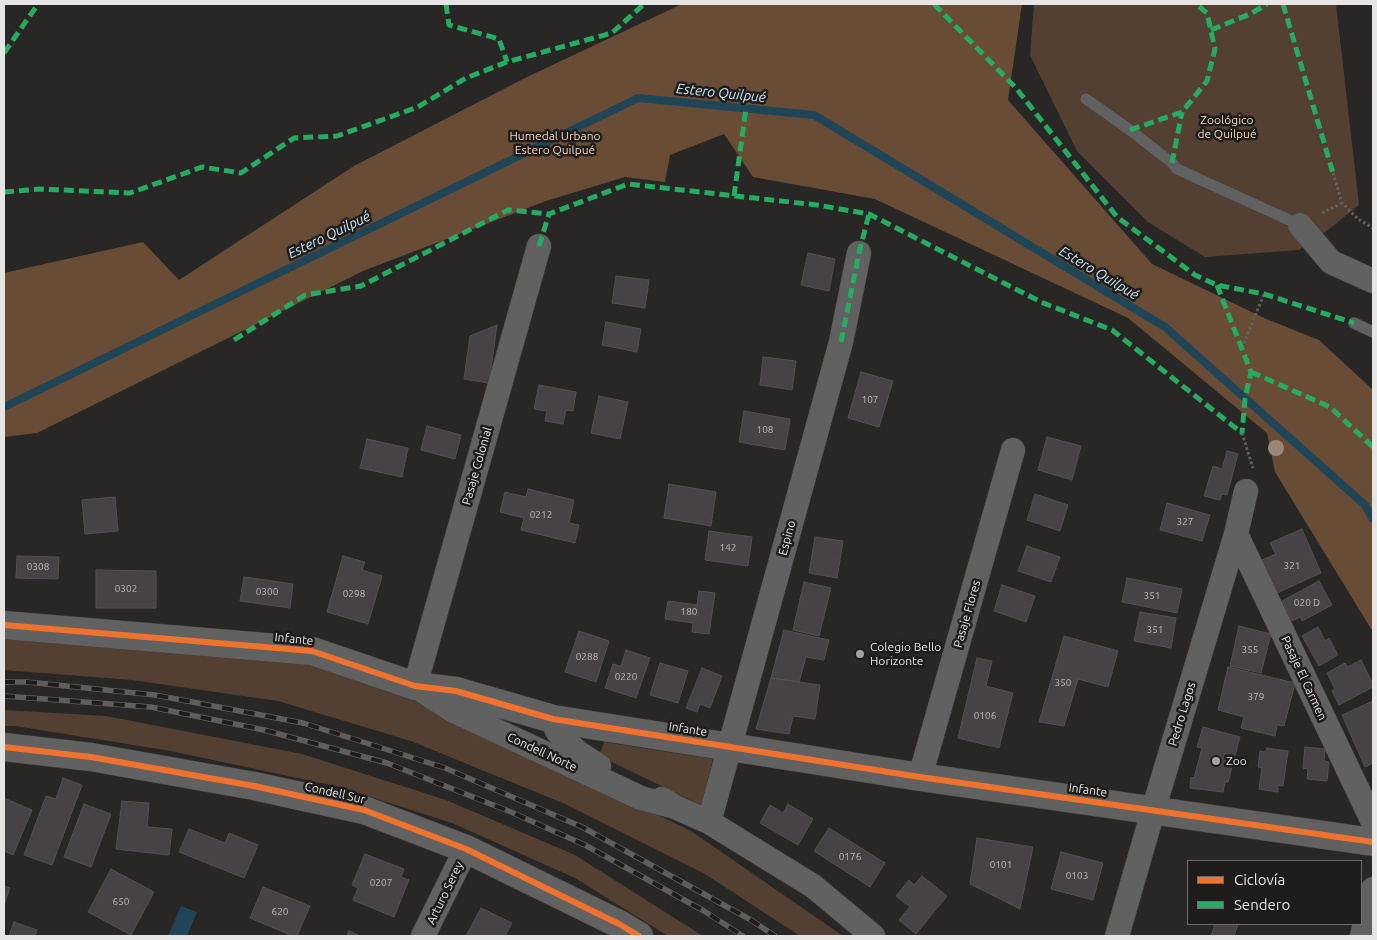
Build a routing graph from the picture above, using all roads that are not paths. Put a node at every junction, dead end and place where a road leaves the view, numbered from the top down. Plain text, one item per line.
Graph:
1 (1086, 99) dead end
2 (1300, 225) joint
3 (539, 246) dead end
4 (859, 253) dead end
5 (1373, 281) edge
6 (1354, 322) dead end
7 (1373, 332) edge
8 (1014, 450) dead end
9 (1251, 482) road end
10 (1236, 534) junction
11 (4, 626) edge
12 (415, 686) junction
13 (554, 718) junction
14 (729, 746) junction
15 (4, 747) edge
16 (920, 777) junction
17 (675, 807) junction
18 (1153, 811) junction
19 (709, 822) junction
20 (1373, 822) edge
21 (1373, 842) edge
22 (466, 849) junction
23 (1373, 888) edge
24 (423, 936) edge
25 (639, 936) edge
26 (873, 936) edge
27 (1117, 936) edge
28 (1362, 936) edge

1 - 2 lane
2 - 5 street
3 - 12 street, Pasaje Colonial
4 - 14 street, Espino
6 - 7 lane
8 - 16 street, Pasaje Flores
9 - 10 street, Pedro Lagos
10 - 18 street, Pedro Lagos
10 - 20 street, Pasaje El Carmen
11 - 12 street, Infante
12 - 13 street, Infante
12 - 17 street, Condell Norte
13 - 14 street, Infante
13 - 17 street, Condell Norte
14 - 16 street, Infante
14 - 19 street, Espino
15 - 22 street, Condell Sur
16 - 18 street, Infante
17 - 19 street, Condell Norte
18 - 21 street, Infante
18 - 27 street, Pedro Lagos
19 - 26 street, Condell Norte
22 - 24 street, Arturo Serey
22 - 25 street, Condell Sur
23 - 28 street

